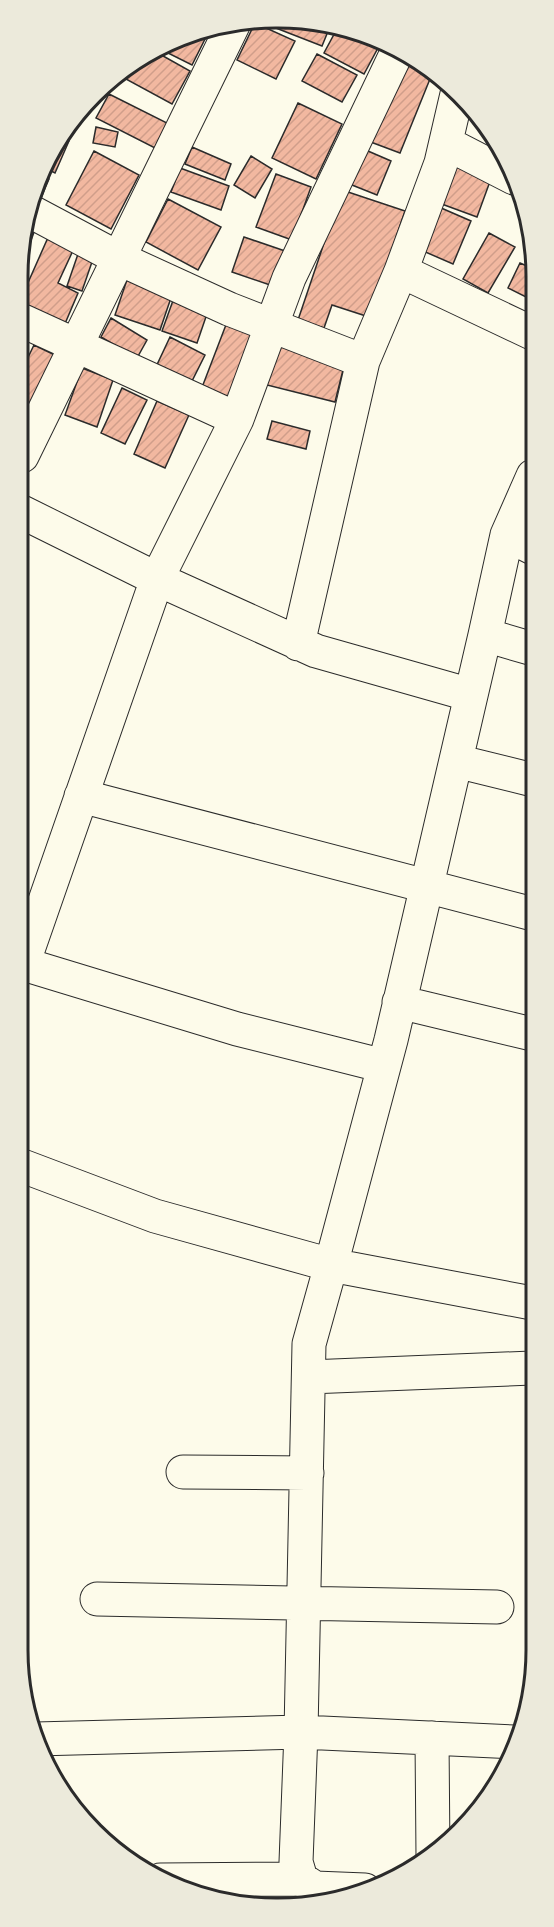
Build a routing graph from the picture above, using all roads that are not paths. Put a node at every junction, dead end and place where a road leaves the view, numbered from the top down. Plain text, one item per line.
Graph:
1 (229, 33) edge
2 (394, 58) edge
3 (455, 103) edge
4 (446, 143) junction
5 (502, 172) edge
6 (37, 215) edge
7 (120, 259) junction
8 (401, 271) junction
9 (28, 323) edge
10 (272, 327) junction
11 (526, 330) edge
12 (77, 345) junction
13 (363, 361) junction
14 (237, 419) junction
15 (28, 444) edge
16 (526, 511) edge
17 (28, 515) edge
18 (520, 541) edge
19 (157, 579) junction
20 (485, 635) junction
21 (298, 644) junction
22 (526, 647) edge
23 (471, 695) junction
24 (456, 761) junction
25 (526, 778) edge
26 (81, 796) junction
27 (426, 887) junction
28 (526, 912) edge
29 (28, 946) edge
30 (28, 965) edge
31 (399, 1002) junction
32 (526, 1033) edge
33 (384, 1066) junction
34 (28, 1168) edge
35 (331, 1265) junction
36 (526, 1303) edge
37 (526, 1368) edge
38 (309, 1377) junction
39 (183, 1472) dead end
40 (307, 1473) junction
41 (97, 1599) dead end
42 (304, 1602) junction
43 (497, 1607) dead end
44 (301, 1732) junction
45 (432, 1738) junction
46 (45, 1739) edge
47 (508, 1742) edge
48 (433, 1843) edge
49 (300, 1879) junction
50 (182, 1880) edge
51 (344, 1889) edge

1 - 7 street
2 - 10 street
3 - 4 street
4 - 5 street
4 - 8 street
6 - 7 street
7 - 10 street
7 - 12 street
8 - 11 street
8 - 13 street
9 - 12 street
10 - 13 street
10 - 14 street
12 - 14 street
12 - 15 street
13 - 21 street
14 - 19 street
16 - 18 street
17 - 19 street
18 - 20 street
19 - 21 street
19 - 26 street
20 - 22 street
20 - 23 street
21 - 23 street
23 - 24 street
24 - 25 street
24 - 27 street
26 - 27 street
26 - 29 street
27 - 28 street
27 - 31 street
30 - 33 street
31 - 32 street
31 - 33 street
33 - 35 street
34 - 35 street
35 - 36 street
35 - 38 street
37 - 38 street
38 - 40 street
39 - 40 street
40 - 42 street
41 - 42 street
42 - 43 street
42 - 44 street
44 - 45 street
44 - 46 street
44 - 49 street
45 - 47 street
45 - 48 street
49 - 50 street
49 - 51 street

